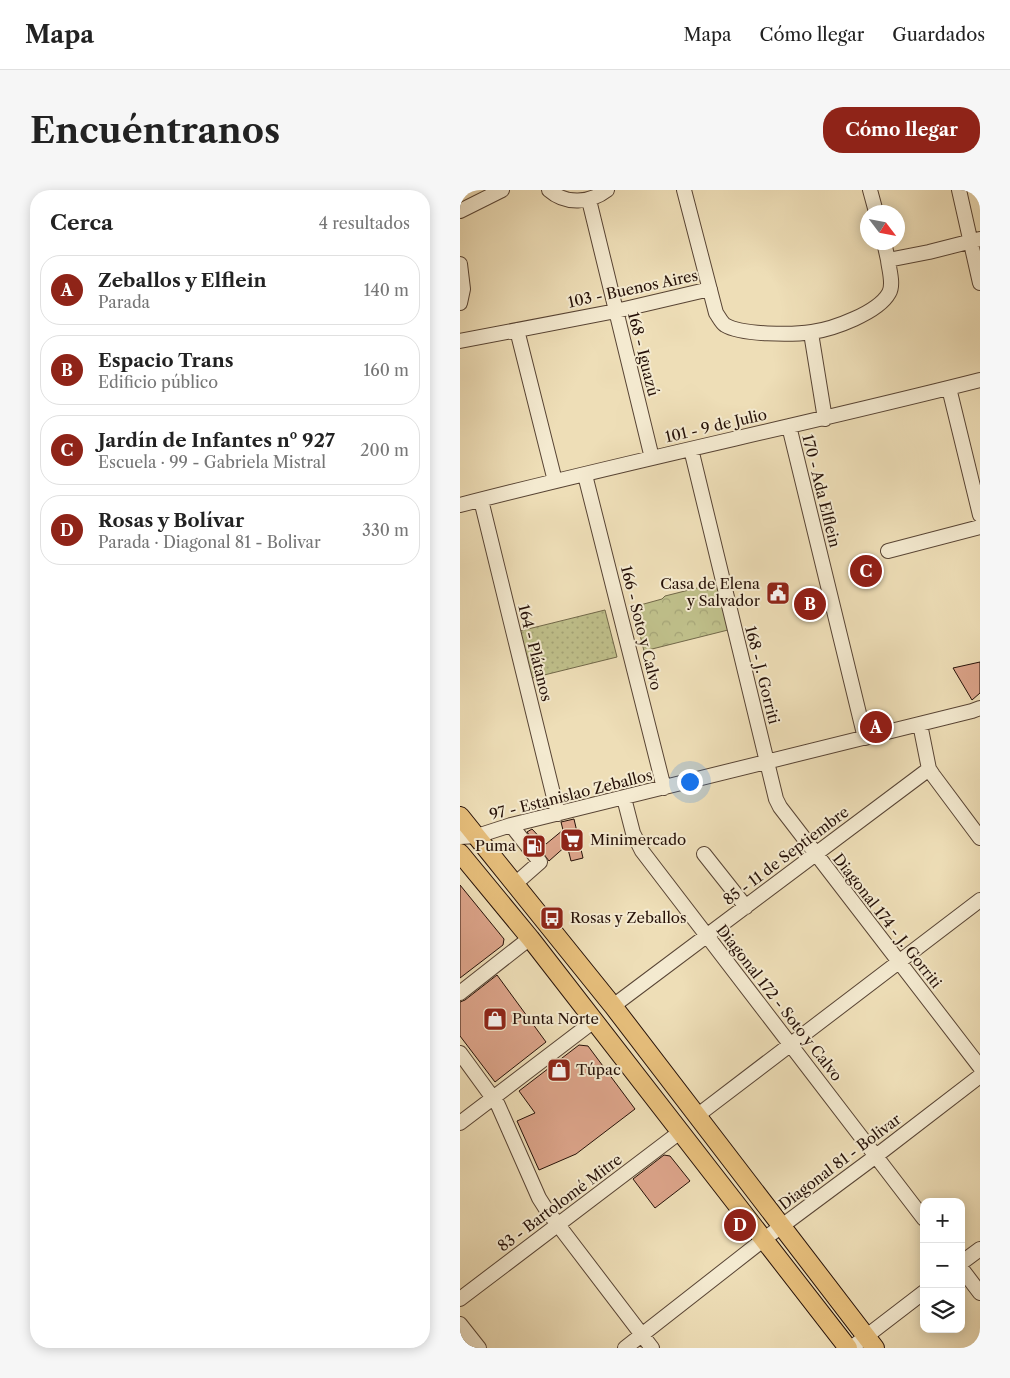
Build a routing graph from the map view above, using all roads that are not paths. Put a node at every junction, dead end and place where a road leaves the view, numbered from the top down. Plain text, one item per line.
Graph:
1 (502, 190) edge
2 (549, 190) edge
3 (607, 190) edge
4 (684, 190) edge
5 (870, 190) edge
6 (959, 190) edge
7 (589, 200) junction
8 (874, 205) edge
9 (460, 211) edge
10 (976, 240) edge
11 (886, 250) edge
12 (888, 260) junction
13 (460, 264) edge
14 (980, 283) edge
15 (710, 289) junction
16 (460, 303) edge
17 (616, 311) junction
18 (517, 330) junction
19 (811, 333) junction
20 (460, 341) edge
21 (980, 380) edge
22 (949, 388) junction
23 (826, 418) junction
24 (788, 426) junction
25 (691, 449) junction
26 (652, 458) junction
27 (585, 475) junction
28 (555, 481) junction
29 (481, 500) junction
30 (460, 505) edge
31 (980, 515) edge
32 (980, 527) edge
33 (888, 551) dead end
34 (980, 708) edge
35 (920, 724) junction
36 (865, 738) junction
37 (767, 762) junction
38 (929, 769) junction
39 (664, 788) junction
40 (624, 798) junction
41 (558, 814) junction
42 (460, 816) edge
43 (511, 825) junction
44 (469, 837) edge
45 (980, 838) edge
46 (460, 853) edge
47 (704, 854) dead end
48 (816, 854) junction
49 (515, 884) junction
50 (980, 900) edge
51 (746, 907) junction
52 (707, 936) junction
53 (530, 938) junction
54 (899, 963) junction
55 (460, 993) edge
56 (613, 1006) junction
57 (594, 1021) junction
58 (791, 1044) junction
59 (460, 1053) edge
60 (980, 1067) edge
61 (980, 1076) edge
62 (493, 1097) junction
63 (698, 1115) junction
64 (460, 1123) edge
65 (680, 1132) junction
66 (876, 1156) junction
67 (920, 1214) edge
68 (557, 1225) junction
69 (781, 1226) junction
70 (763, 1240) junction
71 (980, 1249) edge
72 (965, 1260) edge
73 (965, 1273) edge
74 (980, 1293) edge
75 (920, 1296) edge
76 (460, 1300) edge
77 (460, 1324) edge
78 (642, 1335) junction
79 (871, 1342) edge
80 (479, 1348) edge
81 (625, 1348) edge
82 (652, 1348) edge
83 (849, 1348) edge

1 - 9 street
2 - 7 street
3 - 7 street
4 - 15 street
5 - 8 street
6 - 10 street
7 - 17 street, 168 - Iguazú
10 - 12 street
10 - 14 street
11 - 12 street, 103 - Buenos Aires
12 - 19 street, 103 - Buenos Aires
13 - 16 street
15 - 17 street, 103 - Buenos Aires
15 - 19 street, 103 - Buenos Aires
17 - 18 street, 103 - Buenos Aires
17 - 26 street, 168 - Iguazú
18 - 20 street, 103 - Buenos Aires
18 - 28 street
19 - 23 street
21 - 22 street, 101 - 9 de Julio
22 - 23 street, 101 - 9 de Julio
22 - 31 street
23 - 24 street, 101 - 9 de Julio
24 - 25 street, 101 - 9 de Julio
24 - 36 street, 170 - Ada Elflein
25 - 26 street, 101 - 9 de Julio
25 - 37 street, 168 - J. Gorriti
26 - 27 street, 101 - 9 de Julio
27 - 28 street, 101 - 9 de Julio
27 - 39 street, 166 - Soto y Calvo
28 - 29 street, 101 - 9 de Julio
29 - 30 street, 101 - 9 de Julio
29 - 41 street, 164 - Plátanos
32 - 33 street
34 - 35 street, 97 - Estanislao Zeballos
35 - 36 street, 97 - Estanislao Zeballos
35 - 38 street
36 - 37 street, 97 - Estanislao Zeballos
37 - 39 street, 97 - Estanislao Zeballos
37 - 48 street, Diagonal 174 - J. Gorriti
38 - 45 street
38 - 48 street, 85 - 11 de Septiembre
39 - 40 street, 97 - Estanislao Zeballos
40 - 41 street, 97 - Estanislao Zeballos
40 - 52 street, Diagonal 172 - Soto y Calvo
41 - 43 street, 97 - Estanislao Zeballos
42 - 44 main road
43 - 44 street, 97 - Estanislao Zeballos
43 - 49 street
44 - 49 main road
46 - 53 main road
47 - 51 street
48 - 51 street, 85 - 11 de Septiembre
48 - 54 street, Diagonal 174 - J. Gorriti
49 - 56 main road
50 - 54 street
51 - 52 street, 85 - 11 de Septiembre
52 - 56 street, 85 - 11 de Septiembre
52 - 58 street, Diagonal 172 - Soto y Calvo
53 - 55 street
53 - 57 main road
54 - 58 street
54 - 60 street, Diagonal 174 - J. Gorriti
56 - 63 main road
57 - 62 street
57 - 65 main road
58 - 63 street
58 - 66 street, Diagonal 172 - Soto y Calvo
59 - 62 street
61 - 66 street, Diagonal 81 - Bolivar
62 - 64 street
62 - 68 street
63 - 69 main road
65 - 68 street, 83 - Bartolomé Mitre
65 - 70 main road
66 - 67 street, Diagonal 172 - Soto y Calvo
66 - 69 street, Diagonal 81 - Bolivar
68 - 76 street, 83 - Bartolomé Mitre
68 - 78 street
69 - 70 street, Diagonal 81 - Bolivar
69 - 79 main road
70 - 78 street, Diagonal 81 - Bolivar
70 - 83 main road
71 - 72 street
73 - 74 street
75 - 79 street
77 - 80 street
78 - 81 street, Diagonal 81 - Bolivar
78 - 82 street
79 - 83 street

